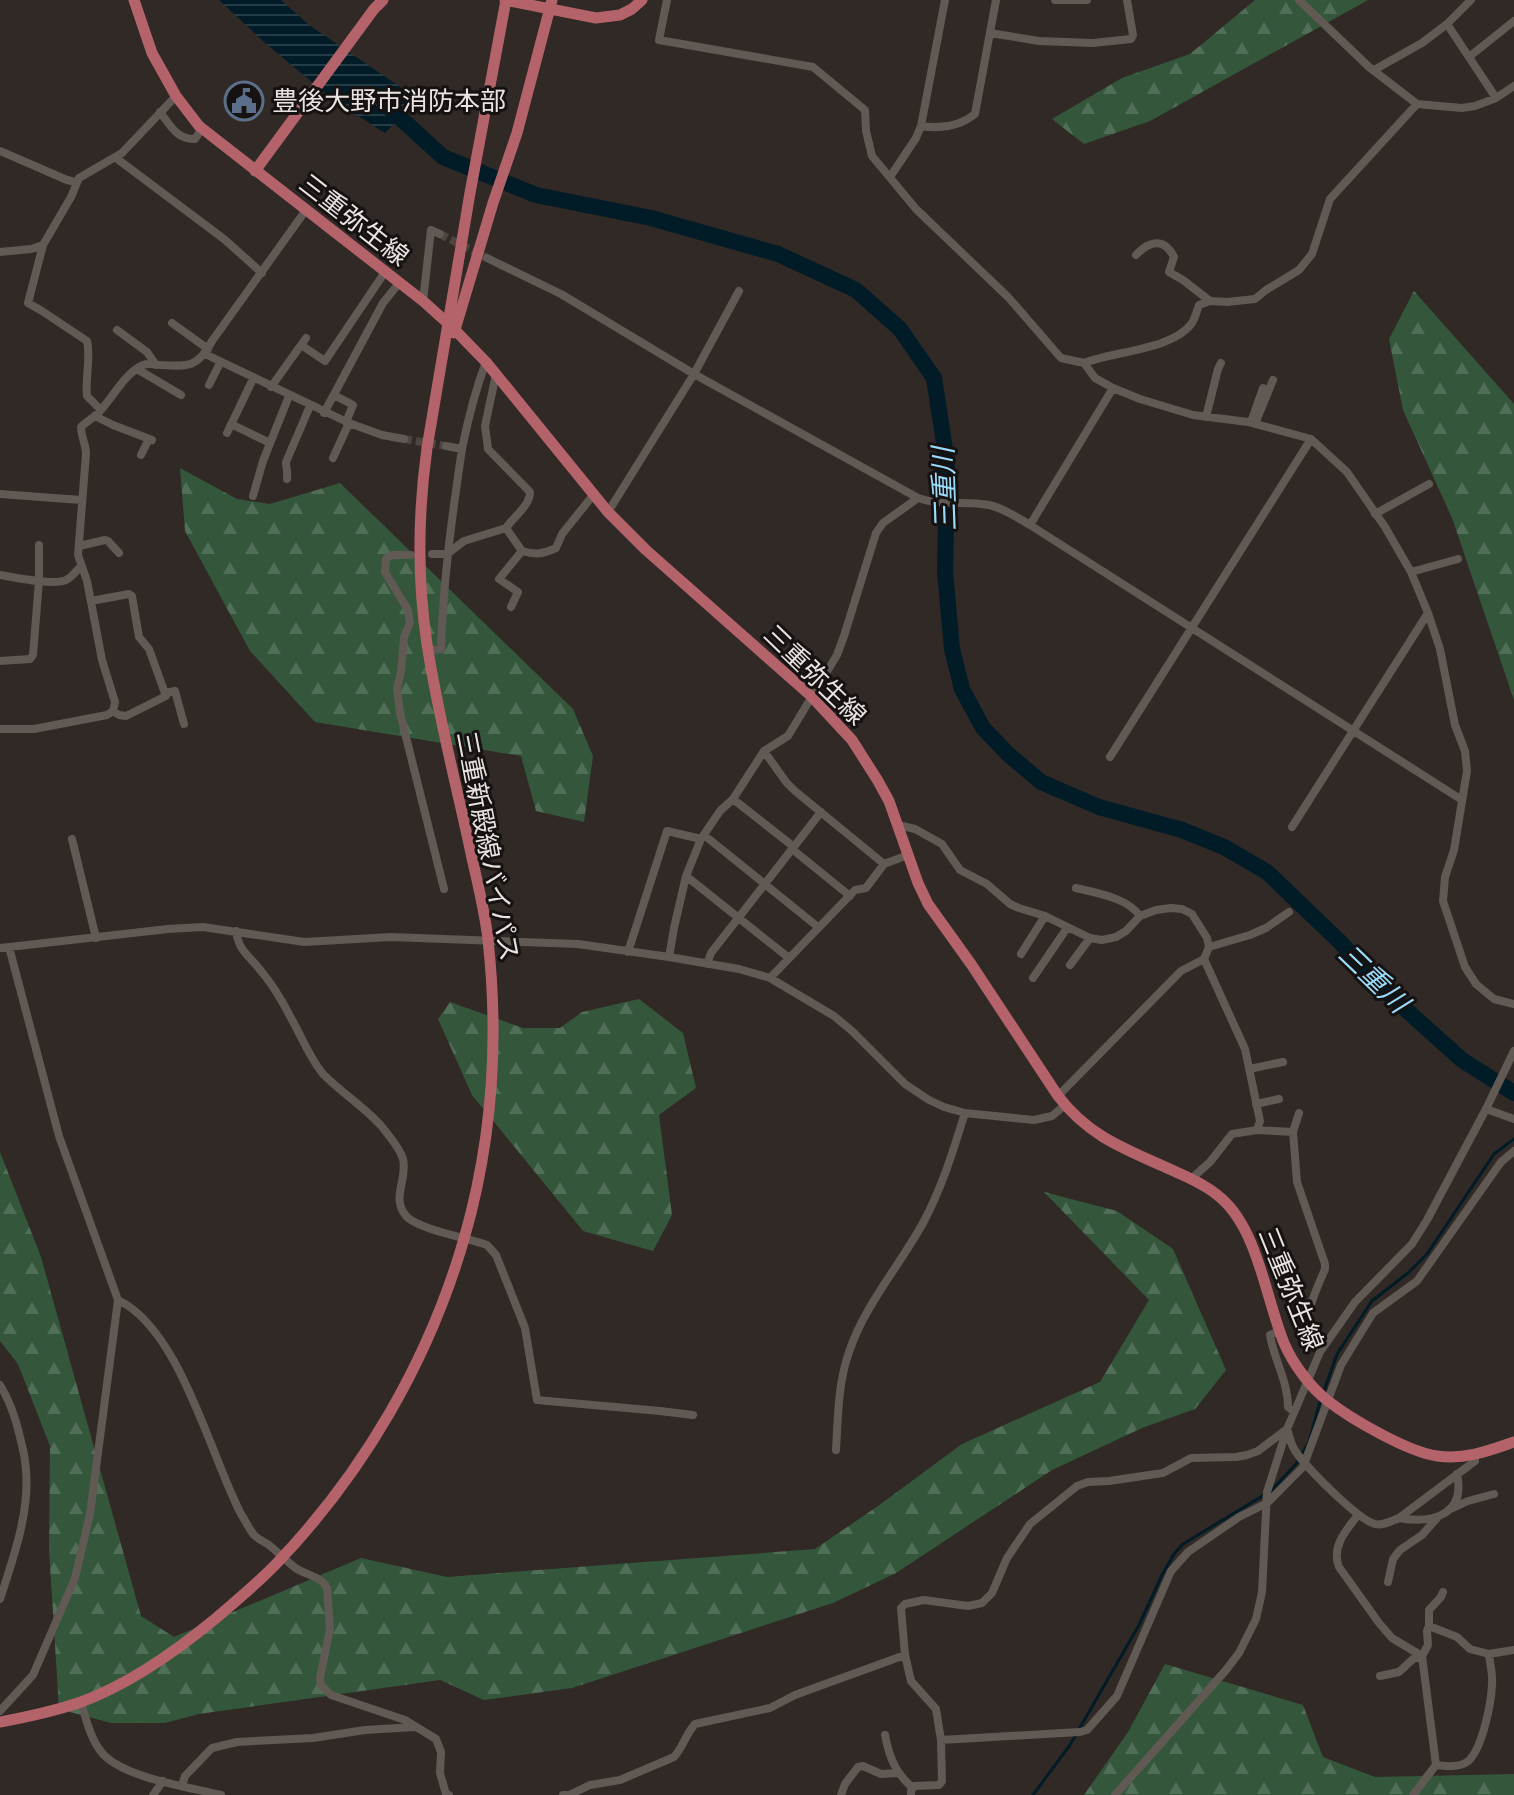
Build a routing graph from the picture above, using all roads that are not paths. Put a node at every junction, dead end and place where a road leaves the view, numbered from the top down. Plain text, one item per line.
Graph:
1 (134, 0) edge
2 (383, 0) edge
3 (506, 0) edge
4 (642, 0) edge
5 (667, 0) edge
6 (945, 0) edge
7 (996, 0) edge
8 (1055, 0) edge
9 (1087, 0) edge
10 (1127, 0) edge
11 (1299, 0) edge
12 (1471, 0) edge
13 (551, 4) edge
14 (1514, 21) edge
15 (1447, 24) junction
16 (990, 33) junction
17 (1469, 57) junction
18 (1374, 70) junction
19 (1514, 86) edge
20 (176, 96) junction
21 (1496, 98) junction
22 (1417, 104) junction
23 (160, 112) junction
24 (921, 126) junction
25 (202, 128) junction
26 (0, 151) edge
27 (116, 158) junction
28 (255, 171) junction
29 (890, 177) junction
30 (76, 182) junction
31 (306, 210) junction
32 (440, 234) dead end
33 (43, 245) junction
34 (0, 252) edge
35 (1136, 255) dead end
36 (487, 258) tunnel mouth
37 (385, 272) junction
38 (262, 273) junction
39 (399, 283) junction
40 (739, 291) dead end
41 (423, 301) junction
42 (1210, 301) junction
43 (455, 311) junction
44 (172, 323) dead end
45 (117, 330) dead end
46 (206, 352) junction
47 (486, 362) junction
48 (220, 363) junction
49 (1084, 363) junction
50 (1221, 363) dead end
51 (156, 365) junction
52 (137, 369) junction
53 (496, 374) junction
54 (694, 374) junction
55 (253, 379) junction
56 (1273, 380) dead end
57 (209, 385) dead end
58 (271, 387) junction
59 (1113, 388) junction
60 (1263, 388) dead end
61 (181, 395) dead end
62 (334, 395) junction
63 (289, 396) junction
64 (310, 406) junction
65 (98, 413) junction
66 (324, 413) junction
67 (1206, 417) junction
68 (348, 423) junction
69 (231, 424) junction
70 (1253, 424) junction
71 (227, 433) dead end
72 (404, 439) tunnel mouth
73 (1311, 439) junction
74 (270, 443) junction
75 (446, 446) tunnel mouth
76 (462, 449) junction
77 (141, 455) dead end
78 (333, 458) dead end
79 (287, 479) dead end
80 (1429, 484) dead end
81 (0, 494) edge
82 (594, 494) junction
83 (253, 496) dead end
84 (918, 498) junction
85 (81, 500) junction
86 (608, 512) junction
87 (1375, 514) junction
88 (1030, 525) junction
89 (506, 528) junction
90 (39, 545) dead end
91 (79, 546) junction
92 (522, 551) junction
93 (119, 553) dead end
94 (432, 554) dead end
95 (447, 554) junction
96 (411, 555) dead end
97 (1458, 559) dead end
98 (81, 566) junction
99 (1411, 572) junction
100 (0, 575) edge
101 (39, 581) junction
102 (91, 601) junction
103 (511, 607) dead end
104 (1428, 613) junction
105 (1190, 628) junction
106 (428, 651) junction
107 (0, 661) edge
108 (165, 693) junction
109 (811, 696) junction
110 (113, 711) junction
111 (184, 724) dead end
112 (0, 729) edge
113 (1352, 730) junction
114 (764, 751) junction
115 (1110, 757) dead end
116 (733, 799) junction
117 (1462, 800) junction
118 (821, 812) junction
119 (898, 825) junction
120 (1292, 827) dead end
121 (703, 837) junction
122 (72, 839) dead end
123 (793, 848) junction
124 (908, 855) junction
125 (884, 864) junction
126 (686, 876) junction
127 (765, 884) junction
128 (1076, 888) dead end
129 (444, 889) dead end
130 (850, 896) junction
131 (1289, 912) dead end
132 (1045, 916) junction
133 (1140, 916) junction
134 (738, 918) junction
135 (818, 927) junction
136 (1067, 928) junction
137 (236, 931) junction
138 (96, 938) junction
139 (1090, 938) junction
140 (488, 941) junction
141 (1209, 947) junction
142 (4, 948) edge
143 (628, 952) junction
144 (1021, 954) dead end
145 (669, 957) junction
146 (789, 958) junction
147 (1204, 959) junction
148 (707, 964) junction
149 (1070, 965) dead end
150 (770, 978) junction
151 (1033, 978) dead end
152 (1514, 1004) edge
153 (1514, 1051) edge
154 (1283, 1062) dead end
155 (1249, 1069) junction
156 (1279, 1099) dead end
157 (1062, 1100) junction
158 (1256, 1104) junction
159 (1488, 1106) junction
160 (965, 1113) junction
161 (1299, 1113) dead end
162 (1514, 1119) edge
163 (1257, 1130) junction
164 (1293, 1132) junction
165 (1514, 1151) edge
166 (1191, 1179) junction
167 (118, 1300) junction
168 (1280, 1331) junction
169 (1327, 1341) junction
170 (1307, 1381) junction
171 (0, 1385) edge
172 (1324, 1397) junction
173 (1294, 1412) junction
174 (693, 1415) dead end
175 (1287, 1429) junction
176 (1514, 1442) edge
177 (836, 1450) dead end
178 (1474, 1456) junction
179 (1305, 1462) junction
180 (1457, 1474) junction
181 (1494, 1494) dead end
182 (1267, 1503) junction
183 (1452, 1509) junction
184 (1358, 1515) junction
185 (1440, 1515) junction
186 (1399, 1518) junction
187 (1388, 1582) dead end
188 (1443, 1592) dead end
189 (0, 1599) edge
190 (1429, 1626) junction
191 (1514, 1650) edge
192 (1489, 1654) junction
193 (905, 1655) junction
194 (1422, 1656) junction
195 (1380, 1676) dead end
196 (81, 1702) junction
197 (0, 1711) edge
198 (0, 1722) edge
199 (415, 1727) junction
200 (885, 1735) dead end
201 (941, 1740) junction
202 (1436, 1765) junction
203 (898, 1773) junction
204 (163, 1781) junction
205 (182, 1786) junction
206 (912, 1792) edge
207 (153, 1795) edge
208 (221, 1795) edge
209 (449, 1795) edge
210 (563, 1795) edge
211 (841, 1795) edge
212 (1115, 1795) edge
213 (1413, 1795) edge

1 - 20 main road, 三重弥生線
2 - 28 main road
3 - 13 main road
3 - 43 main road, 三重新殿線バイパス
4 - 13 main road
5 - 29 street
6 - 24 street
7 - 16 street
8 - 9 street
10 - 16 street
11 - 18 street
12 - 15 street
13 - 43 main road, 三重新殿線バイパス
14 - 17 street
15 - 17 street
15 - 18 street
16 - 24 street
17 - 21 street
18 - 22 street
19 - 21 street
20 - 23 street
20 - 25 main road, 三重弥生線
21 - 22 street
22 - 42 street
23 - 25 street
23 - 27 street
24 - 29 street
25 - 28 main road, 三重弥生線
26 - 30 street
27 - 30 street
27 - 38 street
28 - 31 main road, 三重弥生線
29 - 49 street
30 - 33 street
31 - 37 main road, 三重弥生線
31 - 38 street
32 - 41 street
33 - 34 street
33 - 65 street
35 - 42 street
36 - 54 street
37 - 39 main road, 三重弥生線
37 - 58 street
38 - 46 street
39 - 41 main road, 三重弥生線
39 - 62 street
40 - 54 street
41 - 47 main road, 三重弥生線
42 - 49 street
43 - 106 main road, 三重新殿線バイパス
44 - 46 street
45 - 51 street
46 - 48 street
46 - 51 street
47 - 53 main road, 三重弥生線
47 - 76 street
48 - 55 street
48 - 57 street
49 - 59 street
50 - 67 street
51 - 52 street
52 - 61 street
52 - 65 street
53 - 82 main road, 三重弥生線
53 - 89 street
54 - 84 street
54 - 86 street
55 - 58 street
55 - 69 street
56 - 70 street
58 - 63 street
59 - 67 street
59 - 88 street
60 - 70 street
62 - 66 street
62 - 68 street
63 - 64 street
63 - 74 street
64 - 66 street
64 - 79 street
65 - 77 street
65 - 85 street
66 - 68 street
67 - 70 street
68 - 72 street
68 - 78 street
69 - 71 street
69 - 74 street
70 - 73 street
73 - 87 street
73 - 105 street
74 - 83 street
75 - 76 street
76 - 95 street
80 - 87 street
81 - 85 street
82 - 86 main road, 三重弥生線
82 - 92 street
84 - 88 street
84 - 109 street
85 - 91 street
86 - 109 main road, 三重弥生線
87 - 99 street
88 - 105 street
89 - 92 street
89 - 95 street
90 - 101 street
91 - 93 street
91 - 98 street
92 - 103 street
94 - 95 street
95 - 106 street
96 - 129 street
97 - 99 street
98 - 101 street
98 - 102 street
99 - 104 street
100 - 101 street
101 - 107 street
102 - 108 street
102 - 110 street
104 - 113 street
104 - 117 street
105 - 113 street
105 - 115 street
106 - 140 main road, 三重新殿線バイパス
108 - 110 street
108 - 111 street
109 - 114 street
109 - 119 main road, 三重弥生線
110 - 112 street
113 - 117 street
113 - 120 street
114 - 116 street
114 - 118 street
116 - 121 street
116 - 123 street
117 - 152 street
118 - 123 street
118 - 125 street
119 - 124 main road, 三重弥生線
119 - 132 street
121 - 126 street
121 - 127 street
121 - 143 street
122 - 138 street
123 - 127 street
123 - 130 street
124 - 125 street
124 - 157 main road, 三重弥生線
125 - 130 street
126 - 134 street
126 - 145 street
127 - 134 street
127 - 135 street
128 - 133 street
130 - 135 street
131 - 141 street
132 - 136 street
132 - 144 street
133 - 139 street
133 - 141 street
134 - 146 street
134 - 148 street
135 - 146 street
136 - 139 street
136 - 151 street
137 - 138 street
137 - 140 street
137 - 174 street
138 - 142 street
139 - 149 street
140 - 143 street
140 - 196 main road, 三重新殿線バイパス
141 - 147 street
142 - 167 street
143 - 145 street
145 - 148 street
146 - 150 street
147 - 155 street
147 - 157 street
148 - 150 street
150 - 160 street
153 - 159 street
154 - 155 street
155 - 158 street
156 - 158 street
157 - 160 street
157 - 166 main road, 三重弥生線
158 - 163 street
159 - 162 street
159 - 169 street
160 - 177 street
161 - 164 street
163 - 164 street
163 - 166 street
164 - 169 street
165 - 172 street
166 - 168 main road, 三重弥生線
167 - 197 street
167 - 199 street
168 - 170 main road, 三重弥生線
168 - 173 street
169 - 170 street
170 - 172 main road, 三重弥生線
170 - 173 street
171 - 189 street
172 - 178 main road, 三重弥生線
172 - 179 street
173 - 175 street
175 - 179 street
175 - 182 street
175 - 193 street
176 - 178 main road, 三重弥生線
178 - 180 street
179 - 182 street
179 - 184 street
180 - 183 street
180 - 186 street
181 - 183 street
182 - 201 street
182 - 212 street
183 - 185 street
184 - 186 street
184 - 194 street
185 - 186 street
185 - 187 street
188 - 190 street
190 - 192 street
190 - 194 street
191 - 192 street
192 - 202 street
193 - 201 street
193 - 210 street
194 - 195 street
194 - 202 street
196 - 198 main road, 三重新殿線バイパス
196 - 204 street
199 - 205 street
199 - 209 street
200 - 203 street
201 - 206 street
202 - 213 street
203 - 206 street
203 - 211 street
204 - 205 street
204 - 207 street
205 - 208 street

